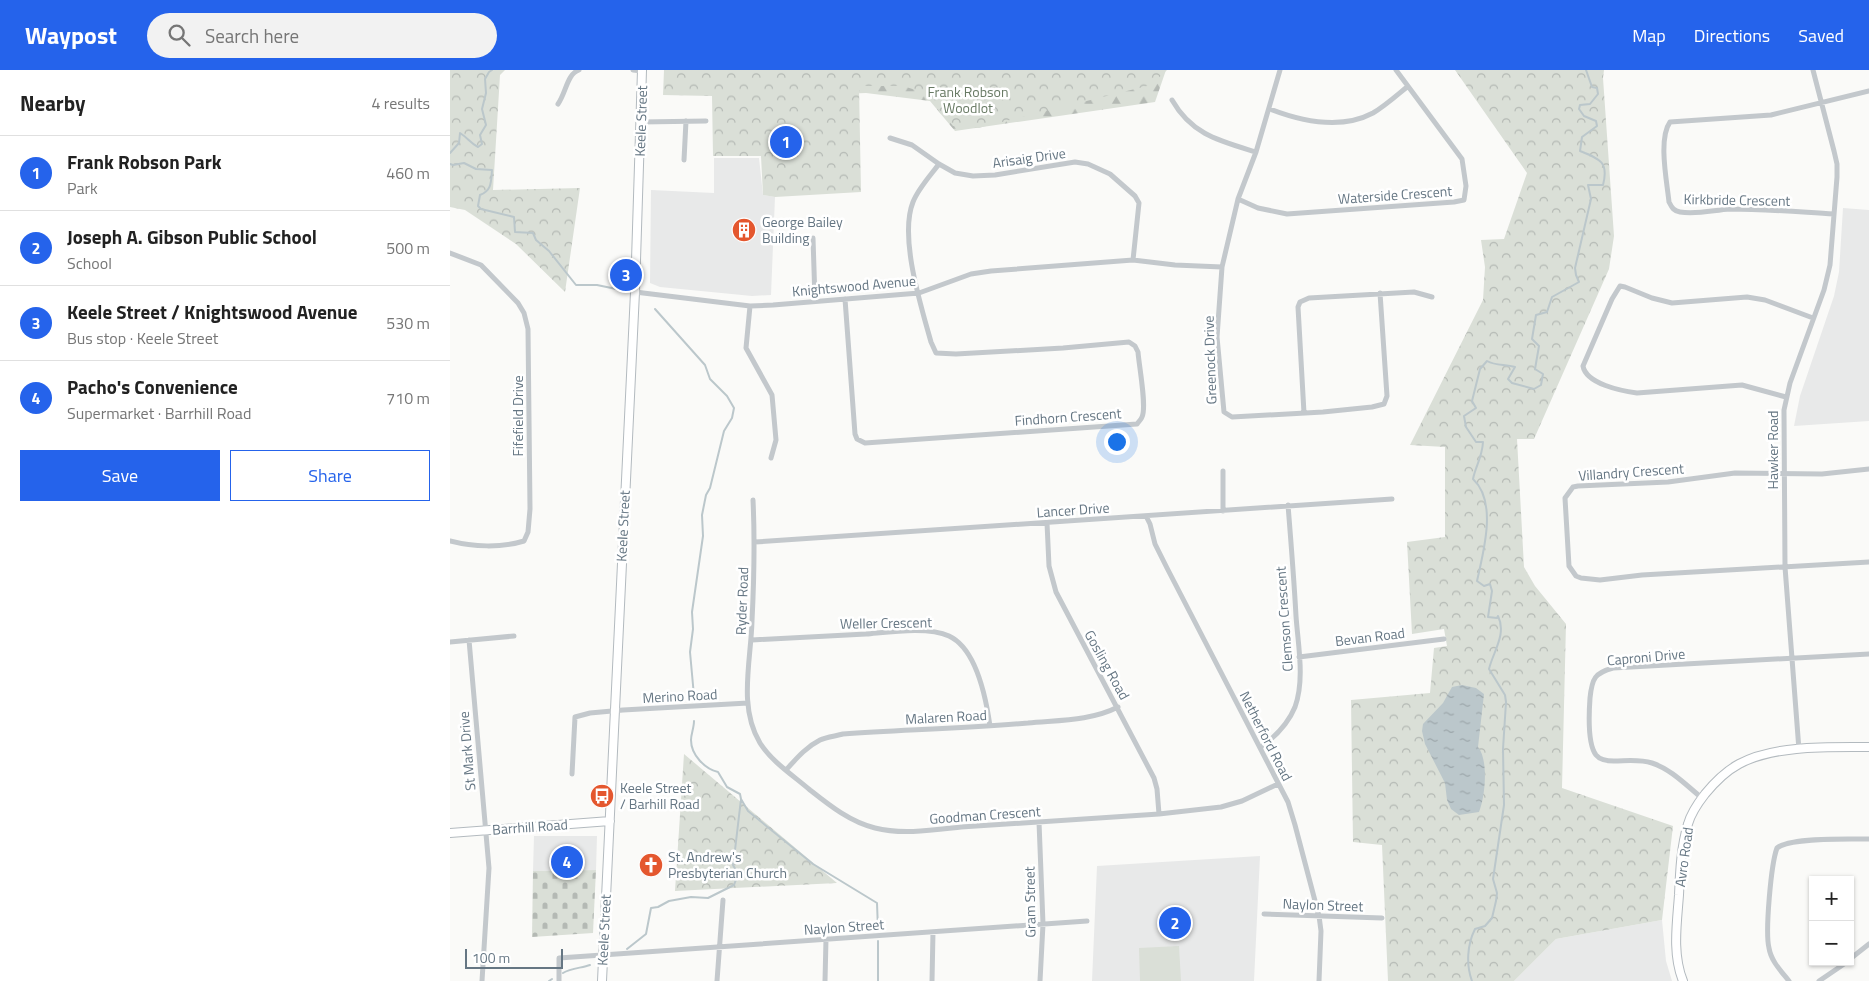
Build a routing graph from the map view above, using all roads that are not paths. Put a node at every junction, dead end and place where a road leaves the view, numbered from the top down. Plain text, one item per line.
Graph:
1 (579, 70) edge
2 (633, 70) edge
3 (1280, 70) edge
4 (1396, 70) edge
5 (1813, 70) edge
6 (642, 71) edge
7 (1407, 87) junction
8 (1869, 91) edge
9 (1172, 100) dead end
10 (1822, 103) junction
11 (558, 104) dead end
12 (1270, 109) junction
13 (686, 121) junction
14 (706, 121) dead end
15 (641, 122) junction
16 (890, 138) dead end
17 (1256, 152) junction
18 (684, 160) dead end
19 (938, 164) junction
20 (1238, 199) junction
21 (1834, 214) junction
22 (813, 238) dead end
23 (450, 253) edge
24 (1133, 260) junction
25 (1222, 267) junction
26 (635, 292) junction
27 (919, 292) junction
28 (1380, 293) junction
29 (1432, 297) dead end
30 (845, 299) junction
31 (815, 300) junction
32 (750, 306) junction
33 (1813, 318) junction
34 (1786, 396) junction
35 (1304, 413) junction
36 (771, 458) dead end
37 (1869, 469) edge
38 (1223, 471) dead end
39 (1784, 474) junction
40 (753, 500) dead end
41 (1392, 500) dead end
42 (1288, 506) junction
43 (1223, 511) junction
44 (1146, 516) junction
45 (1048, 523) junction
46 (450, 541) edge
47 (755, 542) junction
48 (1869, 562) edge
49 (1785, 567) junction
50 (514, 636) dead end
51 (1444, 639) dead end
52 (469, 640) junction
53 (752, 640) junction
54 (450, 642) edge
55 (1869, 654) edge
56 (1299, 657) junction
57 (1791, 659) junction
58 (748, 703) junction
59 (1118, 707) junction
60 (614, 712) junction
61 (990, 726) junction
62 (1261, 747) junction
63 (1869, 747) edge
64 (1799, 750) junction
65 (786, 770) junction
66 (572, 774) dead end
67 (1278, 784) junction
68 (1702, 798) junction
69 (1160, 814) junction
70 (610, 821) junction
71 (1039, 822) junction
72 (484, 830) junction
73 (450, 833) edge
74 (1869, 839) edge
75 (723, 900) dead end
76 (1264, 914) dead end
77 (1319, 916) junction
78 (1382, 918) dead end
79 (1087, 921) dead end
80 (1042, 924) junction
81 (933, 932) junction
82 (826, 939) junction
83 (1869, 944) edge
84 (719, 946) junction
85 (602, 956) junction
86 (1854, 956) edge
87 (1841, 966) edge
88 (482, 981) edge
89 (559, 981) edge
90 (602, 981) edge
91 (717, 981) edge
92 (825, 981) edge
93 (932, 981) edge
94 (1040, 981) edge
95 (1319, 981) edge
96 (1683, 981) edge
97 (1790, 981) edge
98 (1819, 981) edge

1 - 11 street
2 - 6 street
3 - 12 street, Greenock Drive
4 - 7 street, Waterside Crescent
5 - 10 street, Hawker Road
6 - 15 main road, Keele Street
7 - 12 street
7 - 20 street, Waterside Crescent
8 - 10 street
9 - 17 street
10 - 21 street, Hawker Road
10 - 21 street, Kirkbride Crescent
12 - 17 street, Greenock Drive
13 - 14 street
13 - 15 street
13 - 18 street
15 - 26 main road, Keele Street
16 - 19 street, Arisaig Drive
17 - 20 street, Greenock Drive
19 - 24 street, Arisaig Drive
19 - 27 street
20 - 25 street, Greenock Drive
21 - 33 street, Hawker Road
22 - 31 street
23 - 46 street, Fifefield Drive
24 - 25 street, Knightswood Avenue
24 - 27 street, Knightswood Avenue
25 - 35 street, Greenock Drive
26 - 32 street, Knightswood Avenue
26 - 60 main road, Keele Street
27 - 30 street, Knightswood Avenue
27 - 30 street, Findhorn Crescent
28 - 29 street
28 - 35 street, Greenock Drive
28 - 35 street
30 - 31 street, Knightswood Avenue
31 - 32 street, Knightswood Avenue
32 - 36 street
33 - 34 street, Hawker Road
33 - 34 street
34 - 39 street, Hawker Road
37 - 39 street
38 - 43 street
39 - 49 street, Hawker Road
39 - 49 street, Villandry Crescent
40 - 47 street, Ryder Road
41 - 42 street, Lancer Drive
42 - 43 street, Lancer Drive
42 - 56 street, Clemson Crescent
43 - 44 street, Lancer Drive
44 - 45 street, Lancer Drive
44 - 62 street, Netherford Road
45 - 47 street, Lancer Drive
45 - 59 street, Gosling Road
47 - 53 street, Ryder Road
48 - 49 street
49 - 57 street, Hawker Road
50 - 52 street
51 - 56 street, Bevan Road
52 - 54 street
52 - 72 street, St Mark Drive
53 - 58 street, Ryder Road
53 - 61 street, Weller Crescent
55 - 57 street, Caproni Drive
56 - 62 street, Clemson Crescent
57 - 64 street, Hawker Road
57 - 68 street, Caproni Drive
58 - 60 street, Merino Road
58 - 65 street, Goodman Crescent
59 - 61 street, Malaren Road
59 - 69 street, Gosling Road
60 - 66 street, Merino Road
60 - 70 main road, Keele Street
61 - 65 street, Malaren Road
62 - 67 street, Netherford Road
63 - 64 main road, Avro Road
64 - 68 main road, Avro Road
65 - 71 street, Goodman Crescent
67 - 69 street, Goodman Crescent
67 - 77 street, Netherford Road
68 - 96 main road, Avro Road
69 - 71 street, Goodman Crescent
70 - 72 main road, Barrhill Road
70 - 85 main road, Keele Street
71 - 80 street, Gram Street
72 - 73 main road, Barrhill Road
72 - 88 street, St Mark Drive
74 - 97 street
75 - 84 street
76 - 77 street, Naylon Street
77 - 78 street, Naylon Street
77 - 95 street, Netherford Road
79 - 80 street, Naylon Street
80 - 81 street, Naylon Street
80 - 94 street, Gram Street
81 - 82 street, Naylon Street
81 - 93 street
82 - 84 street, Naylon Street
82 - 92 street
83 - 86 street
84 - 85 street, Naylon Street
84 - 91 street
85 - 89 street, Naylon Street
85 - 90 main road, Keele Street
87 - 98 street

